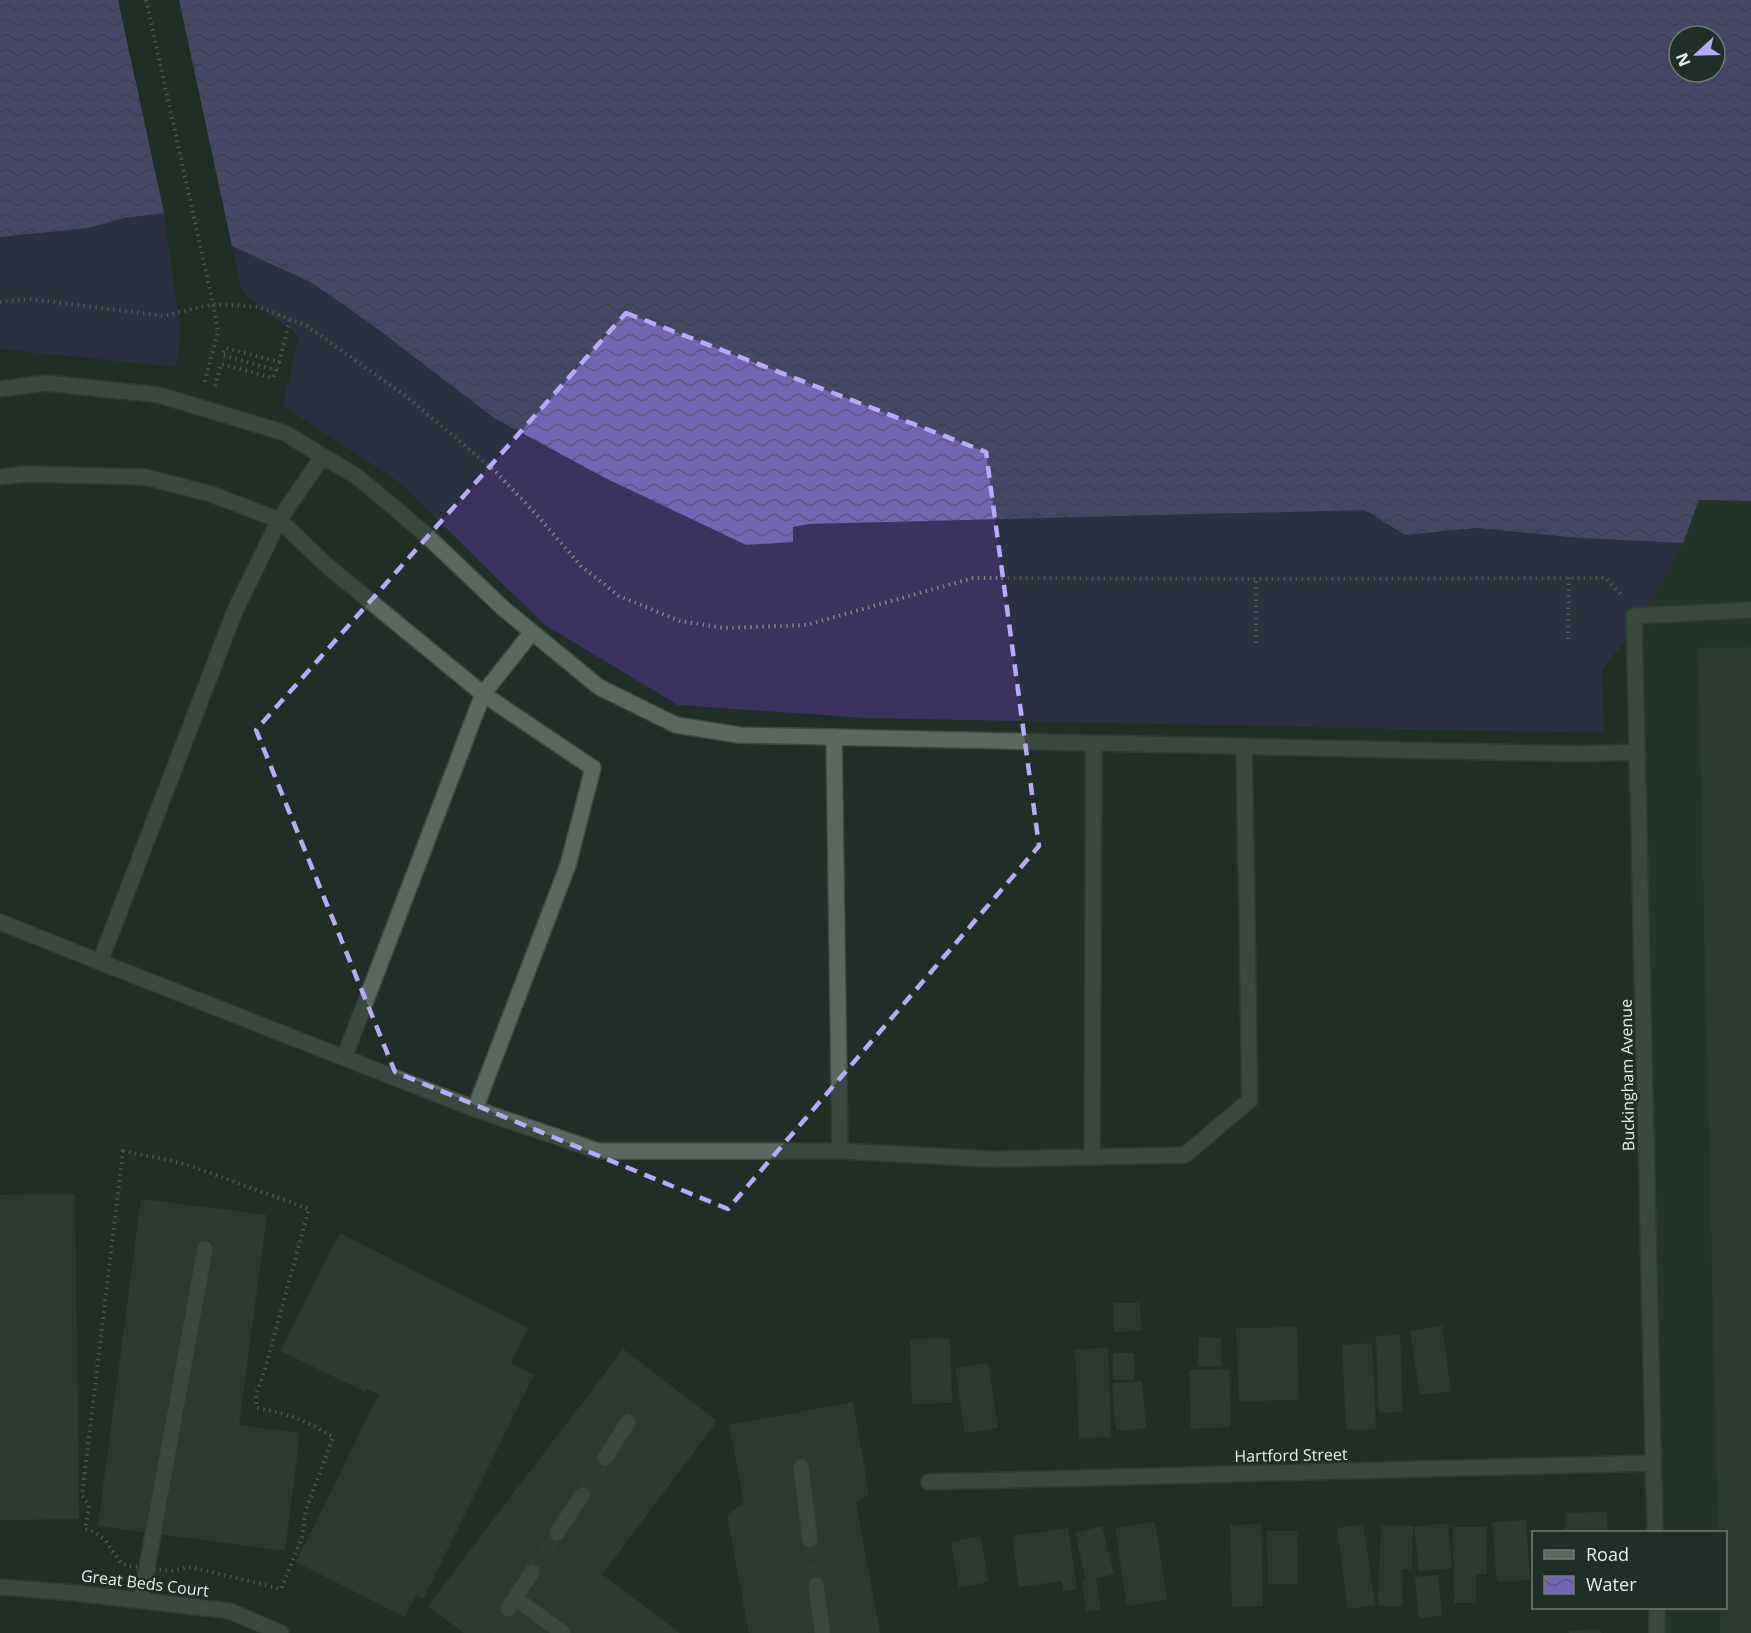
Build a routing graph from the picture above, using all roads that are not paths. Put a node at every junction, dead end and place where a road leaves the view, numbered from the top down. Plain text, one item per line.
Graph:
1 (0, 388) edge
2 (323, 456) junction
3 (0, 477) edge
4 (279, 520) junction
5 (1751, 610) edge
6 (532, 632) junction
7 (483, 694) junction
8 (834, 738) junction
9 (1094, 743) junction
10 (1244, 746) junction
11 (1637, 752) junction
12 (0, 922) edge
13 (100, 962) junction
14 (344, 1058) junction
15 (475, 1109) junction
16 (840, 1151) junction
17 (1092, 1157) junction
18 (204, 1249) dead end
19 (628, 1422) dead end
20 (605, 1458) tunnel mouth
21 (1653, 1463) junction
22 (801, 1467) dead end
23 (929, 1482) dead end
24 (582, 1495) tunnel mouth
25 (1655, 1531) edge
26 (557, 1533) tunnel mouth
27 (810, 1540) tunnel mouth
28 (532, 1572) tunnel mouth
29 (816, 1585) tunnel mouth
30 (0, 1587) edge
31 (141, 1600) junction
32 (1657, 1609) edge
33 (822, 1630) dead end
34 (281, 1633) edge
35 (563, 1633) edge
36 (1657, 1633) edge

1 - 2 street
2 - 4 street
2 - 6 street
3 - 4 street
4 - 7 street
4 - 13 street
5 - 11 street, Buckingham Avenue
6 - 7 street
6 - 8 street
7 - 14 street
7 - 15 street
8 - 9 street
8 - 16 street
9 - 10 street
9 - 17 street
10 - 11 street
10 - 17 street
11 - 21 street, Buckingham Avenue
12 - 13 street
13 - 14 street
14 - 15 street
15 - 16 street
16 - 17 street
18 - 31 street
19 - 20 street
21 - 23 street, Hartford Street
21 - 25 street, Buckingham Avenue
22 - 27 street
24 - 26 street
28 - 35 street
29 - 33 street
30 - 31 street, Great Beds Court
31 - 34 street, Great Beds Court
32 - 36 street

